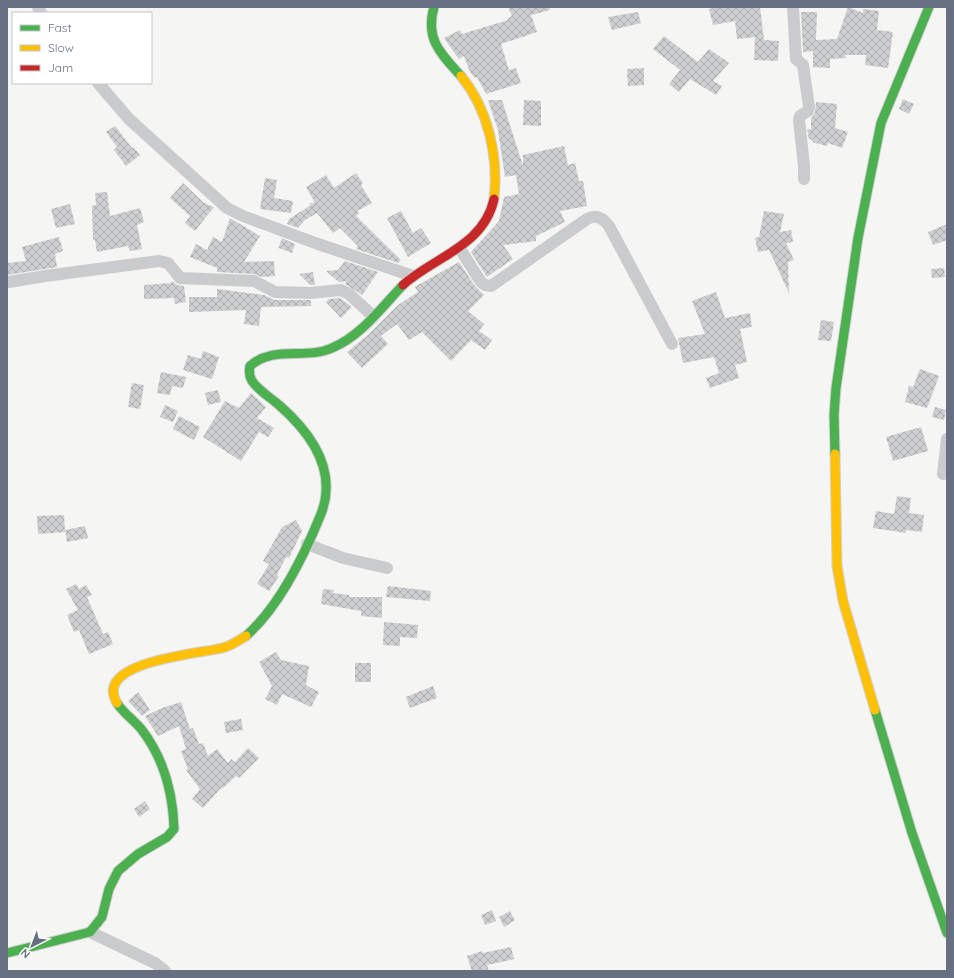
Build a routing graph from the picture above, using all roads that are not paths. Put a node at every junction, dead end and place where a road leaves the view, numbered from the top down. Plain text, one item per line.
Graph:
1 (434, 7) edge
2 (793, 7) edge
3 (929, 7) edge
4 (99, 84) edge
5 (804, 179) dead end
6 (460, 249) junction
7 (412, 276) junction
8 (10, 282) dead end
9 (372, 315) junction
10 (672, 344) dead end
11 (947, 439) edge
12 (943, 474) dead end
13 (307, 544) junction
14 (387, 568) dead end
15 (90, 932) junction
16 (947, 933) edge
17 (7, 953) edge
18 (165, 971) edge

1 - 6 street
2 - 5 street
3 - 16 street
4 - 7 street
6 - 7 street
6 - 10 street
7 - 9 street
8 - 9 street
9 - 13 street
11 - 12 street
13 - 14 street
13 - 15 street
15 - 17 street
15 - 18 street

